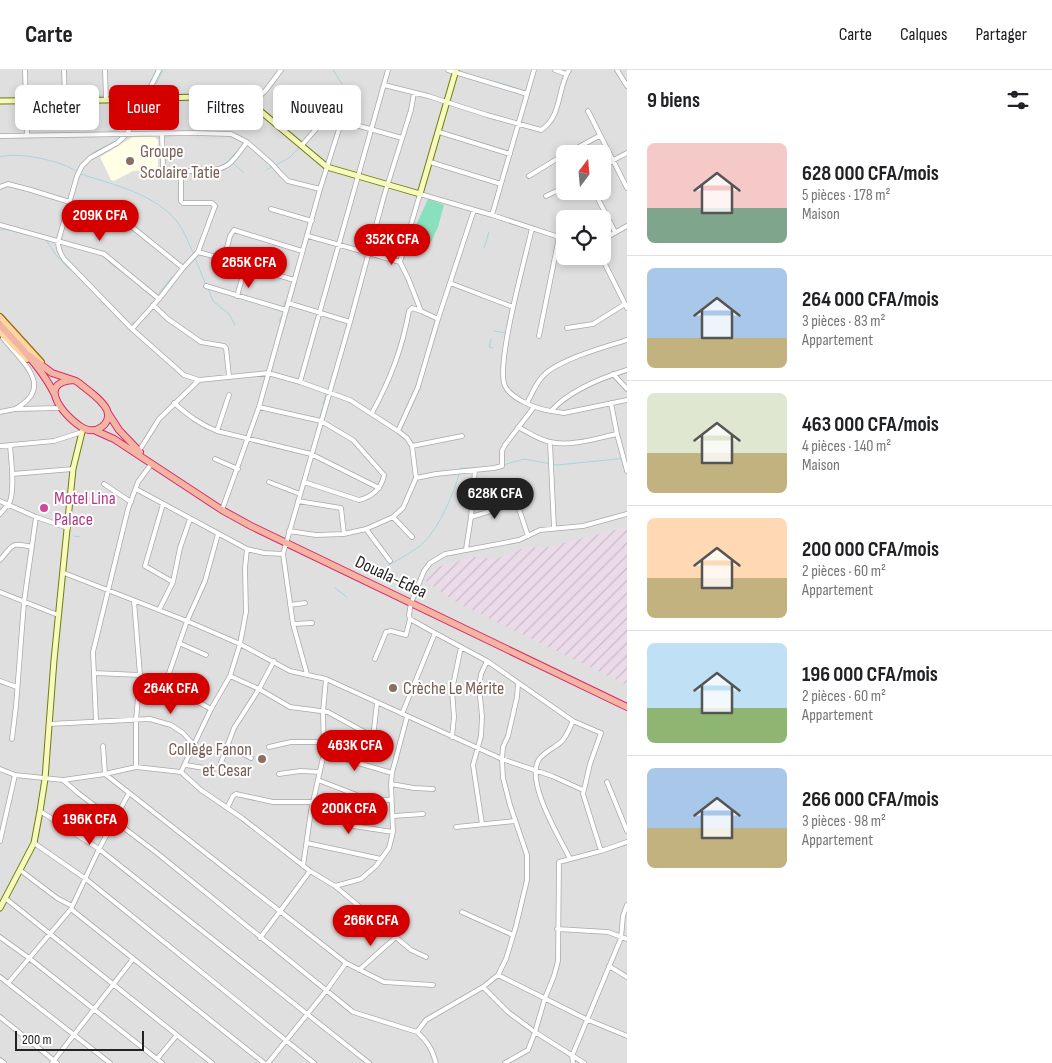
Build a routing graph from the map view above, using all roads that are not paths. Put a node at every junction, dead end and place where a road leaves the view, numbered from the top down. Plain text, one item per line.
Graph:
1 (24, 70) edge
2 (64, 70) edge
3 (105, 70) edge
4 (159, 70) edge
5 (281, 70) edge
6 (388, 70) edge
7 (448, 70) edge
8 (534, 70) edge
9 (555, 70) edge
10 (617, 70) edge
11 (455, 71) edge
12 (568, 72) edge
13 (627, 75) edge
14 (622, 78) junction
15 (25, 85) edge
16 (64, 85) edge
17 (152, 85) edge
18 (384, 85) junction
19 (627, 86) edge
20 (263, 93) edge
21 (414, 93) junction
22 (527, 94) junction
23 (0, 100) edge
24 (15, 100) edge
25 (99, 100) edge
26 (106, 100) junction
27 (109, 100) edge
28 (446, 102) junction
29 (588, 111) dead end
30 (263, 113) edge
31 (519, 124) junction
32 (27, 130) edge
33 (130, 130) edge
34 (315, 130) edge
35 (371, 130) junction
36 (439, 132) junction
37 (27, 134) junction
38 (128, 134) junction
39 (162, 134) junction
40 (0, 136) edge
41 (599, 136) junction
42 (402, 138) junction
43 (247, 142) junction
44 (302, 145) junction
45 (582, 145) edge
46 (627, 153) edge
47 (510, 154) junction
48 (556, 160) edge
49 (612, 160) junction
50 (430, 162) junction
51 (328, 167) junction
52 (181, 170) junction
53 (359, 176) junction
54 (529, 176) dead end
55 (501, 184) junction
56 (388, 185) junction
57 (0, 187) edge
58 (627, 188) edge
59 (320, 189) junction
60 (556, 191) edge
61 (420, 194) junction
62 (546, 196) dead end
63 (599, 200) edge
64 (70, 202) junction
65 (271, 209) dead end
66 (474, 210) junction
67 (492, 215) junction
68 (312, 221) junction
69 (0, 225) edge
70 (627, 226) edge
71 (532, 228) junction
72 (615, 232) junction
73 (611, 234) edge
74 (308, 236) junction
75 (556, 236) edge
76 (58, 242) junction
77 (338, 246) junction
78 (302, 251) junction
79 (198, 252) junction
80 (556, 252) edge
81 (369, 253) junction
82 (224, 258) junction
83 (400, 262) junction
84 (246, 265) junction
85 (606, 265) edge
86 (183, 268) junction
87 (294, 280) junction
88 (450, 283) junction
89 (206, 286) dead end
90 (238, 296) junction
91 (159, 298) junction
92 (288, 303) junction
93 (153, 305) junction
94 (626, 306) edge
95 (514, 307) junction
96 (286, 310) junction
97 (422, 311) junction
98 (319, 312) junction
99 (0, 317) edge
100 (438, 319) junction
101 (350, 322) junction
102 (0, 324) edge
103 (567, 328) dead end
104 (132, 329) junction
105 (0, 333) edge
106 (539, 336) dead end
107 (627, 340) edge
108 (627, 370) edge
109 (44, 371) junction
110 (268, 373) junction
111 (613, 374) junction
112 (230, 376) junction
113 (73, 380) junction
114 (198, 380) junction
115 (300, 382) junction
116 (627, 389) edge
117 (329, 392) junction
118 (55, 395) junction
119 (229, 395) dead end
120 (627, 400) edge
121 (174, 403) junction
122 (527, 403) junction
123 (611, 403) junction
124 (259, 407) junction
125 (534, 407) junction
126 (60, 408) junction
127 (15, 409) junction
128 (551, 411) junction
129 (0, 412) edge
130 (108, 413) junction
131 (372, 413) junction
132 (321, 421) junction
133 (518, 427) junction
134 (82, 430) junction
135 (96, 431) junction
136 (217, 431) junction
137 (398, 431) junction
138 (617, 434) junction
139 (462, 436) dead end
140 (248, 438) junction
141 (550, 442) junction
142 (10, 445) junction
143 (0, 446) edge
144 (412, 446) junction
145 (139, 450) junction
146 (311, 454) junction
147 (215, 459) dead end
148 (151, 462) junction
149 (73, 469) junction
150 (238, 469) junction
151 (475, 470) junction
152 (627, 470) edge
153 (12, 474) junction
154 (416, 478) junction
155 (269, 482) dead end
156 (304, 482) junction
157 (104, 484) dead end
158 (379, 488) junction
159 (136, 489) junction
160 (300, 494) junction
161 (0, 501) edge
162 (298, 501) junction
163 (131, 502) junction
164 (8, 504) junction
165 (163, 504) junction
166 (222, 510) junction
167 (0, 514) edge
168 (627, 514) edge
169 (36, 517) junction
170 (393, 517) junction
171 (471, 517) junction
172 (190, 519) junction
173 (68, 528) junction
174 (554, 528) junction
175 (366, 529) junction
176 (289, 531) junction
177 (218, 534) junction
178 (344, 534) junction
179 (528, 536) junction
180 (412, 537) dead end
181 (285, 543) junction
182 (32, 547) junction
183 (247, 549) junction
184 (466, 549) junction
185 (283, 554) junction
186 (0, 560) edge
187 (390, 561) dead end
188 (64, 573) junction
189 (173, 582) junction
190 (108, 589) junction
191 (0, 592) edge
192 (134, 601) junction
193 (24, 602) junction
194 (305, 603) dead end
195 (411, 603) junction
196 (290, 605) junction
197 (159, 610) junction
198 (58, 615) junction
199 (410, 619) junction
200 (187, 621) junction
201 (312, 623) dead end
202 (293, 624) junction
203 (435, 634) junction
204 (179, 643) junction
205 (240, 644) junction
206 (460, 647) junction
207 (206, 655) dead end
208 (375, 659) dead end
209 (274, 661) junction
210 (487, 661) junction
211 (94, 673) junction
212 (307, 674) junction
213 (140, 675) junction
214 (230, 676) junction
215 (326, 679) junction
216 (0, 681) edge
217 (518, 684) junction
218 (165, 685) junction
219 (17, 687) junction
220 (259, 689) junction
221 (377, 703) junction
222 (627, 707) edge
223 (211, 709) junction
224 (323, 712) junction
225 (402, 714) junction
226 (407, 717) junction
227 (136, 720) junction
228 (96, 721) junction
229 (573, 721) junction
230 (49, 724) junction
231 (374, 729) dead end
232 (368, 734) dead end
233 (452, 737) junction
234 (12, 739) dead end
235 (324, 742) junction
236 (228, 745) junction
237 (103, 746) dead end
238 (195, 746) junction
239 (269, 747) dead end
240 (478, 748) junction
241 (324, 753) junction
242 (251, 758) dead end
243 (502, 759) junction
244 (186, 765) junction
245 (136, 767) junction
246 (0, 769) edge
247 (181, 772) junction
248 (320, 772) junction
249 (536, 772) junction
250 (392, 773) junction
251 (106, 774) junction
252 (279, 774) dead end
253 (15, 775) junction
254 (45, 778) junction
255 (63, 780) junction
256 (318, 780) junction
257 (607, 782) dead end
258 (391, 784) junction
259 (433, 789) dead end
260 (583, 790) junction
261 (129, 793) junction
262 (391, 800) junction
263 (313, 802) junction
264 (227, 808) junction
265 (40, 811) junction
266 (311, 812) junction
267 (423, 814) dead end
268 (393, 816) junction
269 (515, 821) junction
270 (114, 823) junction
271 (482, 824) junction
272 (456, 827) dead end
273 (627, 831) edge
274 (393, 832) junction
275 (0, 841) edge
276 (627, 842) edge
277 (34, 843) junction
278 (307, 843) junction
279 (99, 849) junction
280 (601, 851) junction
281 (382, 859) junction
282 (570, 859) junction
283 (303, 866) junction
284 (20, 870) junction
285 (310, 872) junction
286 (86, 879) junction
287 (336, 886) junction
288 (5, 898) junction
289 (627, 905) edge
290 (71, 907) junction
291 (0, 908) edge
292 (280, 911) junction
293 (462, 912) dead end
294 (557, 929) junction
295 (50, 933) junction
296 (513, 935) junction
297 (0, 937) edge
298 (396, 937) junction
299 (260, 938) junction
300 (621, 938) junction
301 (627, 939) edge
302 (426, 957) dead end
303 (29, 958) junction
304 (133, 959) junction
305 (346, 963) junction
306 (609, 966) junction
307 (359, 970) junction
308 (498, 975) junction
309 (0, 977) edge
310 (627, 977) edge
311 (9, 982) junction
312 (114, 985) junction
313 (433, 985) dead end
314 (483, 987) junction
315 (326, 991) junction
316 (545, 998) junction
317 (94, 1010) junction
318 (307, 1014) junction
319 (0, 1017) edge
320 (586, 1019) junction
321 (417, 1032) junction
322 (536, 1032) junction
323 (73, 1034) junction
324 (177, 1035) junction
325 (627, 1036) edge
326 (286, 1040) junction
327 (572, 1056) junction
328 (157, 1059) junction
329 (0, 1060) edge
330 (54, 1062) edge
331 (4, 1063) edge
332 (110, 1063) edge
333 (162, 1063) edge
334 (212, 1063) edge
335 (264, 1063) edge
336 (268, 1063) edge
337 (314, 1063) edge
338 (369, 1063) edge
339 (436, 1063) edge
340 (505, 1063) edge
341 (572, 1063) edge
342 (584, 1063) edge

1 - 15 street
2 - 16 street
3 - 26 street
4 - 17 street
5 - 20 street
6 - 18 street
7 - 11 street
8 - 22 street
9 - 12 street
10 - 14 street
11 - 22 street
11 - 28 main road
12 - 31 street
13 - 14 street
14 - 19 street
18 - 21 street
18 - 35 street
21 - 28 street
21 - 42 street
22 - 31 street
23 - 24 main road
25 - 26 main road
26 - 27 main road
28 - 31 street
28 - 36 main road
29 - 41 street
30 - 44 main road
31 - 47 street
32 - 37 street
33 - 38 street
34 - 44 street
35 - 42 street
35 - 51 street
35 - 53 street
36 - 47 street
36 - 50 main road
37 - 38 street
37 - 40 street
38 - 39 street
38 - 64 street
39 - 43 street
39 - 52 street
41 - 45 street
41 - 49 street
42 - 56 street
43 - 52 street
43 - 59 street
44 - 51 main road
46 - 49 street
47 - 55 street
48 - 54 street
49 - 58 street
50 - 55 street
50 - 61 main road
51 - 53 main road
51 - 59 street
52 - 79 street
53 - 56 main road
53 - 77 street
55 - 67 street
56 - 61 main road
56 - 81 street
57 - 64 street
59 - 68 street
60 - 62 street
61 - 66 street
61 - 83 street
63 - 72 street
64 - 76 street
64 - 86 street
65 - 68 street
66 - 67 street
66 - 88 street
67 - 71 street
68 - 74 street
69 - 76 street
70 - 72 street
71 - 75 street
71 - 95 street
72 - 73 street
74 - 77 street
74 - 78 street
76 - 91 street
76 - 104 street
77 - 81 street
77 - 98 street
78 - 82 street
78 - 87 street
79 - 82 street
79 - 86 street
80 - 106 street
81 - 83 street
81 - 101 street
82 - 84 street
83 - 97 street
84 - 87 street
84 - 90 street
85 - 94 street
86 - 91 street
87 - 92 street
88 - 95 street
88 - 100 street
89 - 90 street
90 - 96 street
91 - 93 street
92 - 96 street
92 - 98 street
93 - 104 street
93 - 112 street
94 - 103 street
95 - 122 street
96 - 110 street
97 - 100 street
97 - 131 street
98 - 101 street
98 - 115 street
99 - 109 main road
100 - 137 street
101 - 117 street
102 - 109 highway
104 - 114 street
105 - 109 main road
105 - 127 street
107 - 122 street
108 - 111 street
109 - 113 highway
109 - 118 highway
110 - 112 street
110 - 115 street
110 - 124 street
111 - 116 street
111 - 128 street
112 - 114 street
113 - 118 highway
113 - 130 highway
114 - 121 street
115 - 117 street
117 - 131 street
117 - 132 street
118 - 126 highway
119 - 136 street
120 - 123 street
121 - 136 street
121 - 145 street
122 - 125 street
123 - 128 street
123 - 138 street
124 - 132 street
124 - 140 street
125 - 128 street
125 - 133 street
126 - 127 street
126 - 134 highway
127 - 129 street
130 - 135 highway
130 - 145 highway
131 - 137 street
132 - 146 street
132 - 158 street
133 - 141 street
133 - 151 street
134 - 135 highway
134 - 142 street
134 - 149 main road
135 - 148 highway
136 - 140 street
137 - 144 street
138 - 141 street
138 - 152 street
139 - 144 street
140 - 146 street
140 - 150 street
141 - 174 street
142 - 143 street
142 - 153 street
144 - 154 street
145 - 148 highway
146 - 156 street
146 - 158 street
147 - 150 street
148 - 159 street
148 - 166 highway, Douala-Edea
149 - 153 street
149 - 173 main road
150 - 166 street
151 - 154 street
151 - 171 street
153 - 164 street
154 - 170 street
155 - 160 street
156 - 158 street
156 - 160 street
157 - 163 street
159 - 163 street
159 - 165 street
160 - 162 street
161 - 164 street
162 - 176 street
162 - 178 street
163 - 190 street
164 - 167 street
164 - 169 street
165 - 172 street
165 - 189 street
166 - 181 highway, Douala-Edea
168 - 174 street
169 - 173 street
169 - 182 street
170 - 175 street
170 - 180 street
171 - 179 street
171 - 184 street
172 - 177 street
172 - 189 street
173 - 188 main road
174 - 179 street
175 - 178 street
175 - 187 street
176 - 178 street
176 - 181 street
177 - 183 street
177 - 200 street
179 - 184 street
181 - 185 street
181 - 195 highway, Douala-Edea
182 - 186 street
182 - 193 street
183 - 185 street
183 - 205 street
184 - 195 street
185 - 196 street
188 - 190 street
188 - 198 main road
189 - 197 street
190 - 192 street
190 - 211 street
191 - 193 street
192 - 197 street
192 - 213 street
193 - 198 street
193 - 219 street
194 - 196 street
195 - 199 street
195 - 222 highway, Douala-Edea
196 - 202 street
197 - 200 street
198 - 230 main road
199 - 203 street
199 - 208 street
200 - 204 street
200 - 205 street
201 - 202 street
202 - 212 street
203 - 206 street
203 - 225 street
204 - 207 street
204 - 218 street
205 - 209 street
205 - 214 street
206 - 210 street
206 - 233 street
209 - 212 street
209 - 220 street
210 - 217 street
210 - 240 street
211 - 213 street
211 - 228 street
212 - 215 street
213 - 218 street
213 - 227 street
214 - 220 street
214 - 223 street
215 - 221 street
215 - 224 street
216 - 219 street
217 - 229 street
217 - 243 street
218 - 223 street
219 - 234 street
220 - 224 street
220 - 236 street
221 - 225 street
221 - 231 street
223 - 238 street
224 - 232 street
224 - 235 street
225 - 226 street
226 - 233 street
226 - 250 street
227 - 228 street
227 - 238 street
227 - 245 street
228 - 230 street
229 - 249 street
229 - 260 street
230 - 254 main road
233 - 240 street
235 - 239 street
235 - 241 street
236 - 242 street
236 - 244 street
237 - 251 street
238 - 244 street
240 - 243 street
240 - 271 street
241 - 248 street
241 - 250 street
243 - 249 street
243 - 269 street
244 - 247 street
245 - 247 street
245 - 251 street
246 - 253 street
247 - 264 street
248 - 252 street
248 - 256 street
249 - 260 street
249 - 282 street
250 - 258 street
251 - 255 street
251 - 261 street
253 - 254 street
253 - 275 street
254 - 255 street
254 - 265 main road
255 - 270 street
256 - 262 street
256 - 263 street
257 - 273 street
258 - 259 street
258 - 262 street
260 - 280 street
261 - 270 street
261 - 292 street
262 - 268 street
263 - 264 street
263 - 266 street
264 - 283 street
265 - 277 main road
265 - 279 street
266 - 274 street
266 - 278 street
267 - 268 street
268 - 274 street
269 - 271 street
269 - 296 street
270 - 279 street
270 - 299 street
271 - 272 street
274 - 281 street
276 - 280 street
277 - 284 main road
277 - 286 street
278 - 281 street
278 - 283 street
279 - 286 street
279 - 318 street
280 - 282 street
281 - 287 street
282 - 294 street
283 - 285 street
284 - 288 main road
284 - 290 street
285 - 287 street
285 - 292 street
286 - 290 street
286 - 326 street
287 - 298 street
288 - 291 main road
288 - 295 street
289 - 300 street
290 - 295 street
290 - 304 street
292 - 299 street
292 - 305 street
293 - 296 street
294 - 300 street
294 - 316 street
295 - 303 street
295 - 312 street
296 - 308 street
297 - 303 street
298 - 302 street
298 - 307 street
299 - 315 street
300 - 301 street
300 - 306 street
303 - 311 street
303 - 317 street
304 - 312 street
304 - 335 street
305 - 307 street
305 - 315 street
306 - 310 street
306 - 320 street
307 - 313 street
308 - 314 street
308 - 316 street
309 - 311 street
311 - 323 street
312 - 317 street
312 - 324 street
314 - 321 street
314 - 322 street
315 - 318 street
315 - 321 street
316 - 320 street
316 - 322 street
317 - 323 street
317 - 328 street
318 - 326 street
318 - 338 street
319 - 330 street
320 - 325 street
320 - 327 street
321 - 339 street
322 - 327 street
322 - 340 street
323 - 330 street
323 - 332 street
324 - 328 street
324 - 334 street
326 - 336 street
326 - 337 street
327 - 341 street
327 - 342 street
328 - 333 street
329 - 331 street

